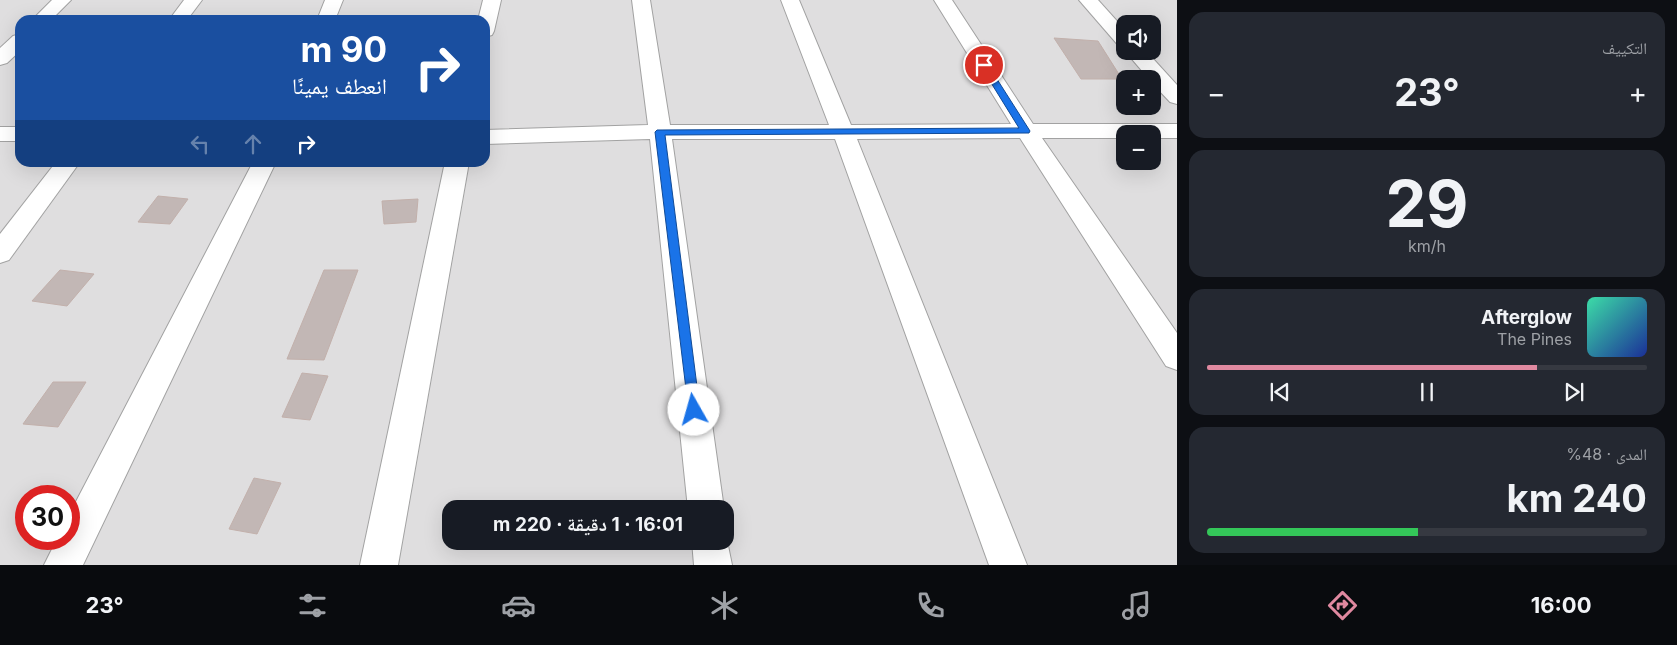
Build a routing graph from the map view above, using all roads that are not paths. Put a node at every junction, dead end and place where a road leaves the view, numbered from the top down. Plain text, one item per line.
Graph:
1 (62, 0) edge
2 (193, 0) edge
3 (334, 0) edge
4 (492, 0) edge
5 (641, 0) edge
6 (790, 0) edge
7 (943, 0) edge
8 (1088, 0) edge
9 (46, 15) edge
10 (182, 15) edge
11 (328, 15) edge
12 (489, 15) edge
13 (1116, 30) edge
14 (15, 45) edge
15 (0, 59) edge
16 (1143, 60) edge
17 (1177, 98) edge
18 (1177, 130) edge
19 (1026, 131) junction
20 (660, 132) junction
21 (843, 132) junction
22 (0, 134) edge
23 (15, 134) edge
24 (490, 137) edge
25 (65, 167) edge
26 (262, 167) edge
27 (455, 167) edge
28 (0, 253) edge
29 (1177, 357) edge
30 (705, 500) edge
31 (711, 550) edge
32 (63, 565) edge
33 (379, 565) edge
34 (713, 565) edge
35 (1008, 565) edge

1 - 9 street
2 - 10 street
3 - 11 street
4 - 12 street
5 - 20 street
6 - 21 street
7 - 19 street
8 - 13 street
14 - 15 street
16 - 17 street
18 - 19 street
19 - 21 street
19 - 29 street
20 - 21 street
20 - 24 street
20 - 30 street
21 - 35 street
22 - 23 street
25 - 28 street
26 - 32 street
27 - 33 street
31 - 34 street

